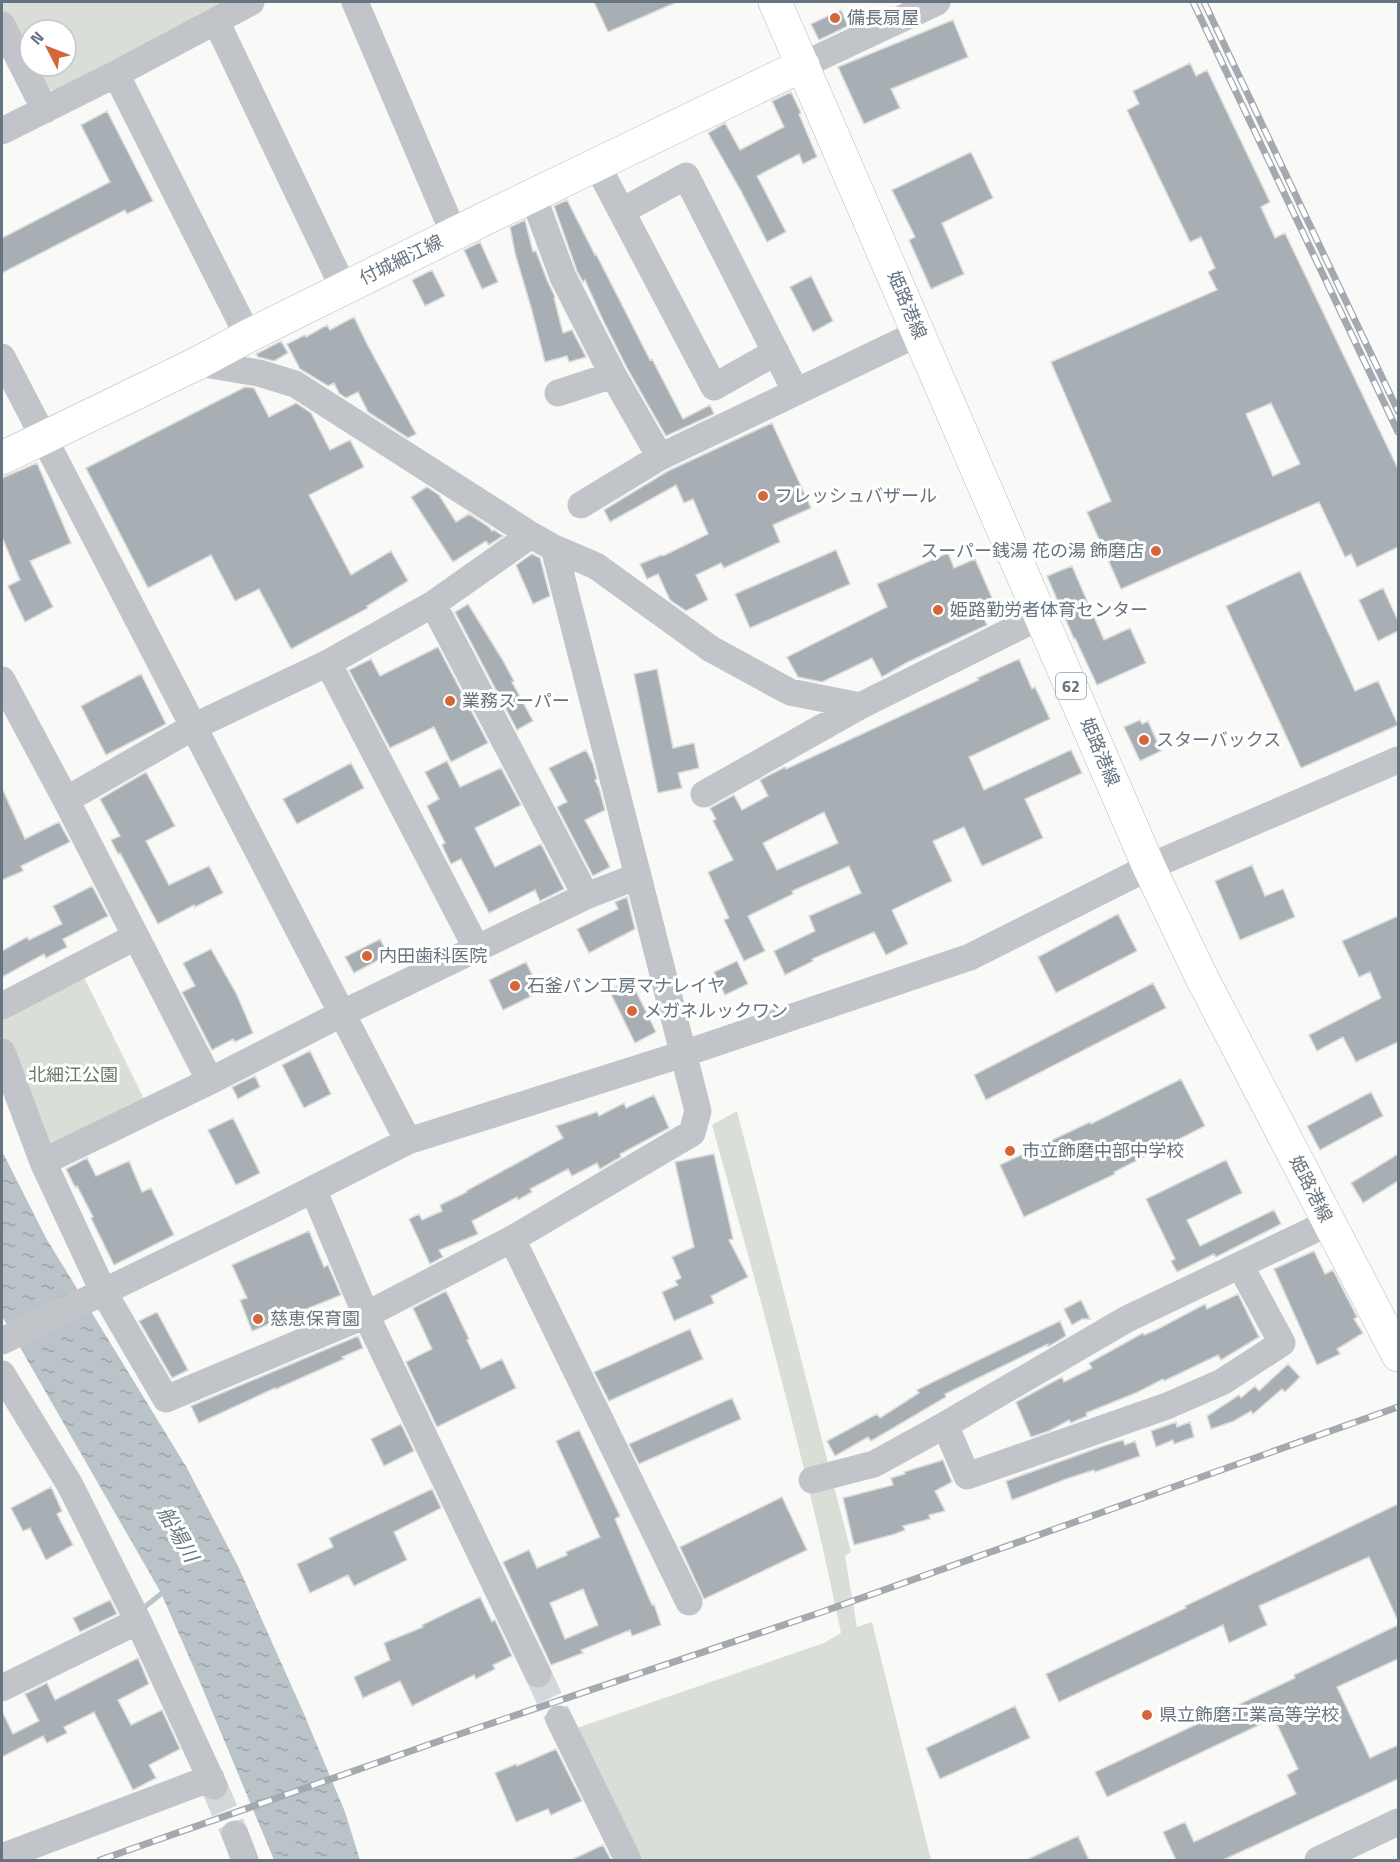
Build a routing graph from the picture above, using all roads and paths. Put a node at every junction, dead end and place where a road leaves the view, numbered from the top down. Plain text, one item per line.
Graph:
1 (251, 2) edge
2 (355, 2) edge
3 (775, 2) edge
4 (937, 2) edge
5 (216, 21) junction
6 (2, 25) edge
7 (803, 65) junction
8 (116, 74) junction
9 (45, 110) junction
10 (2, 131) edge
11 (597, 165) junction
12 (533, 196) junction
13 (622, 211) junction
14 (454, 234) junction
15 (344, 289) junction
16 (919, 333) junction
17 (248, 336) junction
18 (776, 352) junction
19 (2, 357) edge
20 (198, 363) junction
21 (613, 375) junction
22 (796, 392) junction
23 (558, 393) dead end
24 (44, 438) junction
25 (660, 457) junction
26 (2, 458) edge
27 (581, 505) dead end
28 (542, 541) junction
29 (433, 604) junction
30 (1041, 616) junction
31 (328, 663) junction
32 (2, 680) edge
33 (860, 706) junction
34 (193, 727) junction
35 (1398, 760) edge
36 (704, 794) dead end
37 (66, 800) junction
38 (1149, 867) junction
39 (638, 876) junction
40 (586, 896) junction
41 (135, 937) junction
42 (477, 950) junction
43 (2, 1006) edge
44 (341, 1014) junction
45 (2, 1052) edge
46 (683, 1054) junction
47 (210, 1081) junction
48 (408, 1141) junction
49 (43, 1162) junction
50 (313, 1190) junction
51 (1328, 1222) junction
52 (512, 1239) junction
53 (1240, 1265) junction
54 (103, 1291) junction
55 (366, 1315) junction
56 (2, 1341) edge
57 (1398, 1355) edge
58 (2, 1374) edge
59 (945, 1425) junction
60 (812, 1480) dead end
61 (689, 1602) dead end
62 (138, 1621) junction
63 (538, 1674) tunnel mouth
64 (2, 1688) edge
65 (559, 1719) tunnel mouth
66 (1398, 1822) edge
67 (235, 1834) tunnel mouth
68 (2, 1857) edge
69 (245, 1860) edge
70 (628, 1860) edge
71 (1318, 1860) edge

1 - 5 street
2 - 14 street
3 - 7 main road, 姫路港線 / 62
4 - 7 street
5 - 8 street
5 - 15 street
6 - 9 street
7 - 11 main road, 付城細江線
7 - 16 main road, 姫路港線 / 62
8 - 9 street
8 - 17 street
9 - 10 street
11 - 12 main road, 付城細江線
11 - 13 street
12 - 14 main road, 付城細江線
12 - 21 street
13 - 18 street
13 - 18 street
14 - 15 main road, 付城細江線
15 - 17 main road, 付城細江線
16 - 22 street
16 - 30 main road, 姫路港線 / 62
17 - 20 main road, 付城細江線
18 - 22 street
19 - 24 street
20 - 24 main road, 付城細江線
20 - 28 street
21 - 23 street
21 - 25 street
22 - 25 street
24 - 26 main road, 付城細江線
24 - 34 street
25 - 27 street
28 - 29 street
28 - 33 street
28 - 39 street
29 - 31 street
29 - 40 street
30 - 33 street
30 - 38 main road, 姫路港線 / 62
31 - 34 street
31 - 42 street
32 - 37 street
33 - 36 street
34 - 37 street
34 - 44 street
35 - 38 street
37 - 41 street
38 - 46 street
38 - 51 main road, 姫路港線 / 62
39 - 40 street
39 - 46 street
40 - 42 street
41 - 43 street
41 - 47 street
42 - 44 street
44 - 47 street
44 - 48 street
45 - 49 street
46 - 48 street
46 - 52 street
47 - 49 street
48 - 50 street
49 - 54 street
50 - 54 street
50 - 55 street
51 - 53 street
51 - 57 main road, 姫路港線 / 62
52 - 55 street
52 - 61 street
53 - 59 street
53 - 59 street
54 - 55 street
54 - 56 street
55 - 63 street
58 - 62 street
59 - 60 street
62 - 64 street
62 - 68 street
65 - 70 street
66 - 71 street
67 - 69 street

